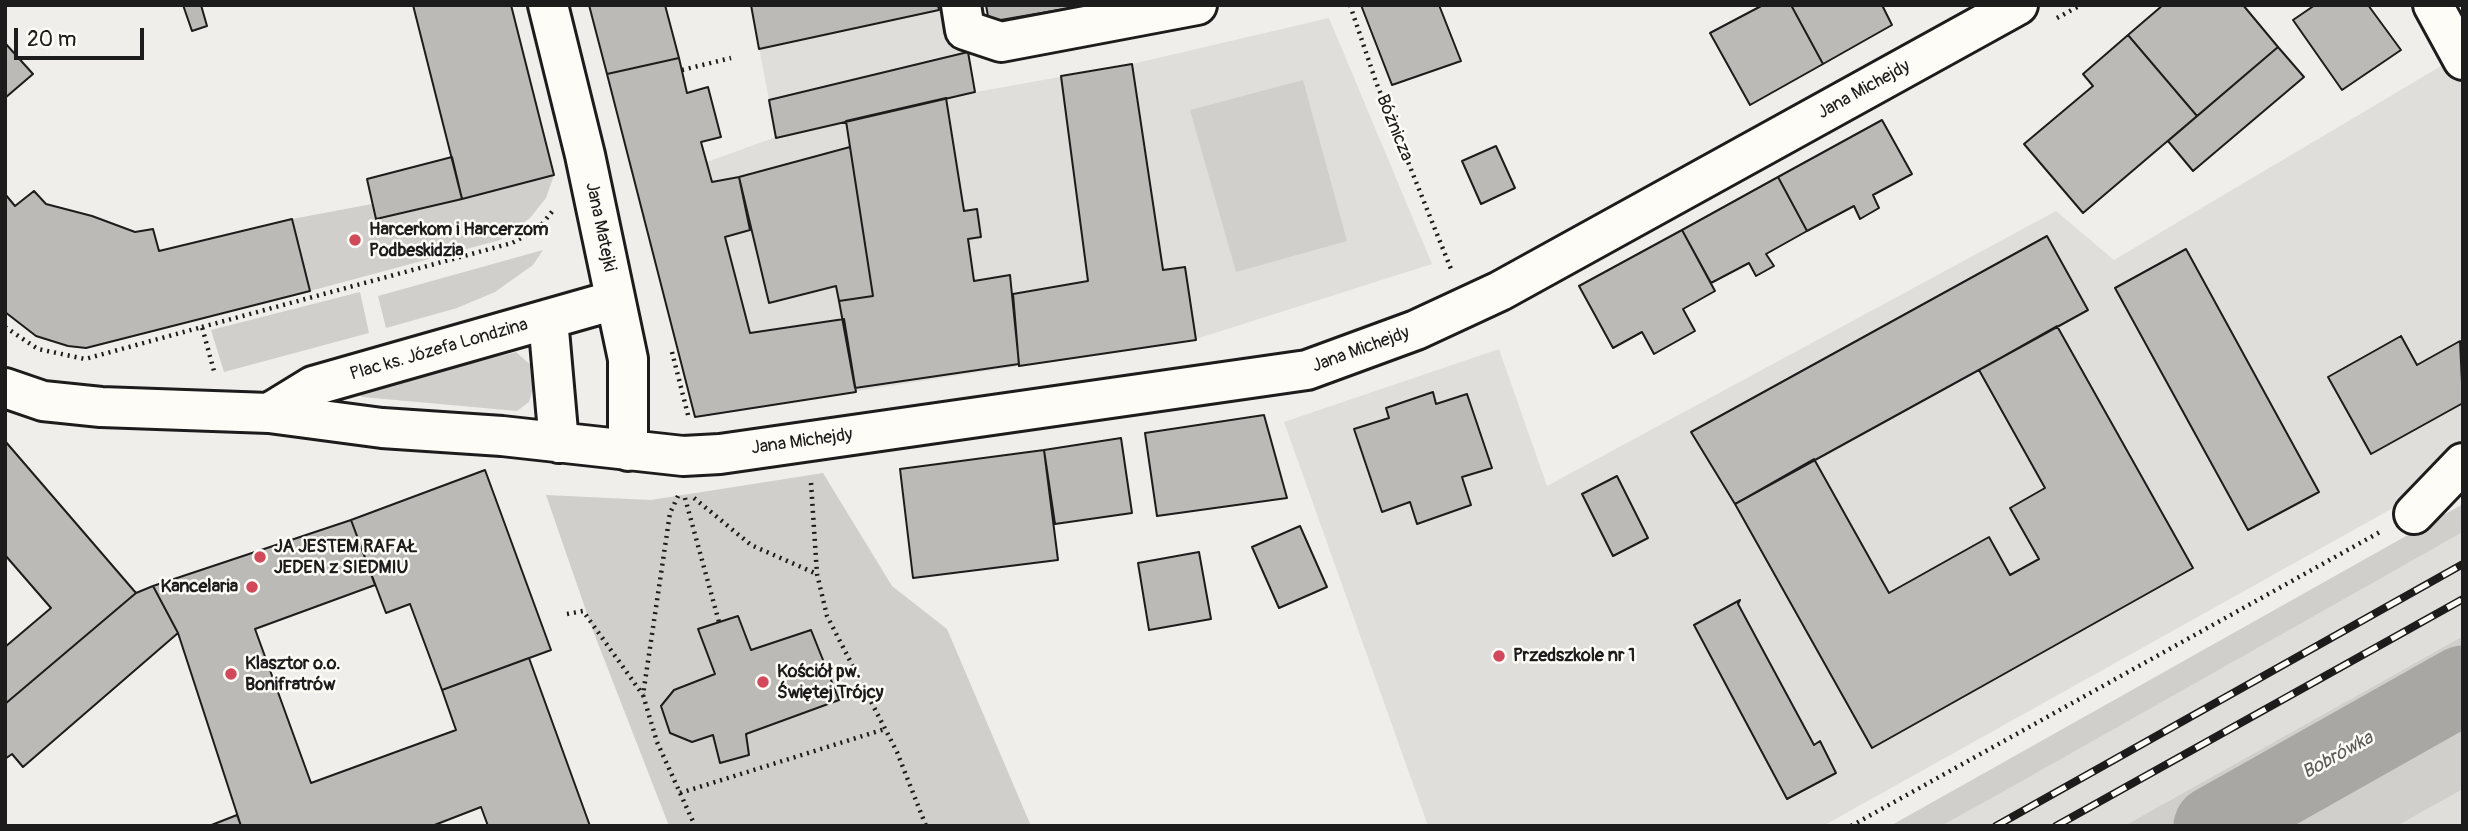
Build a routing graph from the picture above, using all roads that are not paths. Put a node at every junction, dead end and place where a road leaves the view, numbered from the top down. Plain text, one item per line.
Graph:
1 (548, 5) edge
2 (961, 5) edge
3 (2018, 5) edge
4 (2433, 5) edge
5 (1180, 9) edge
6 (2463, 60) edge
7 (615, 300) junction
8 (548, 319) junction
9 (5, 388) edge
10 (269, 413) junction
11 (559, 443) junction
12 (628, 451) junction
13 (2463, 463) edge
14 (2414, 514) road end

1 - 7 street, Jana Matejki
2 - 5 street
3 - 12 street, Jana Michejdy
4 - 6 street
7 - 8 street, Plac ks. Józefa Londzina
7 - 12 street, Jana Matejki
8 - 10 street, Plac ks. Józefa Londzina
8 - 11 street
9 - 10 street
10 - 11 street
11 - 12 street
13 - 14 street

